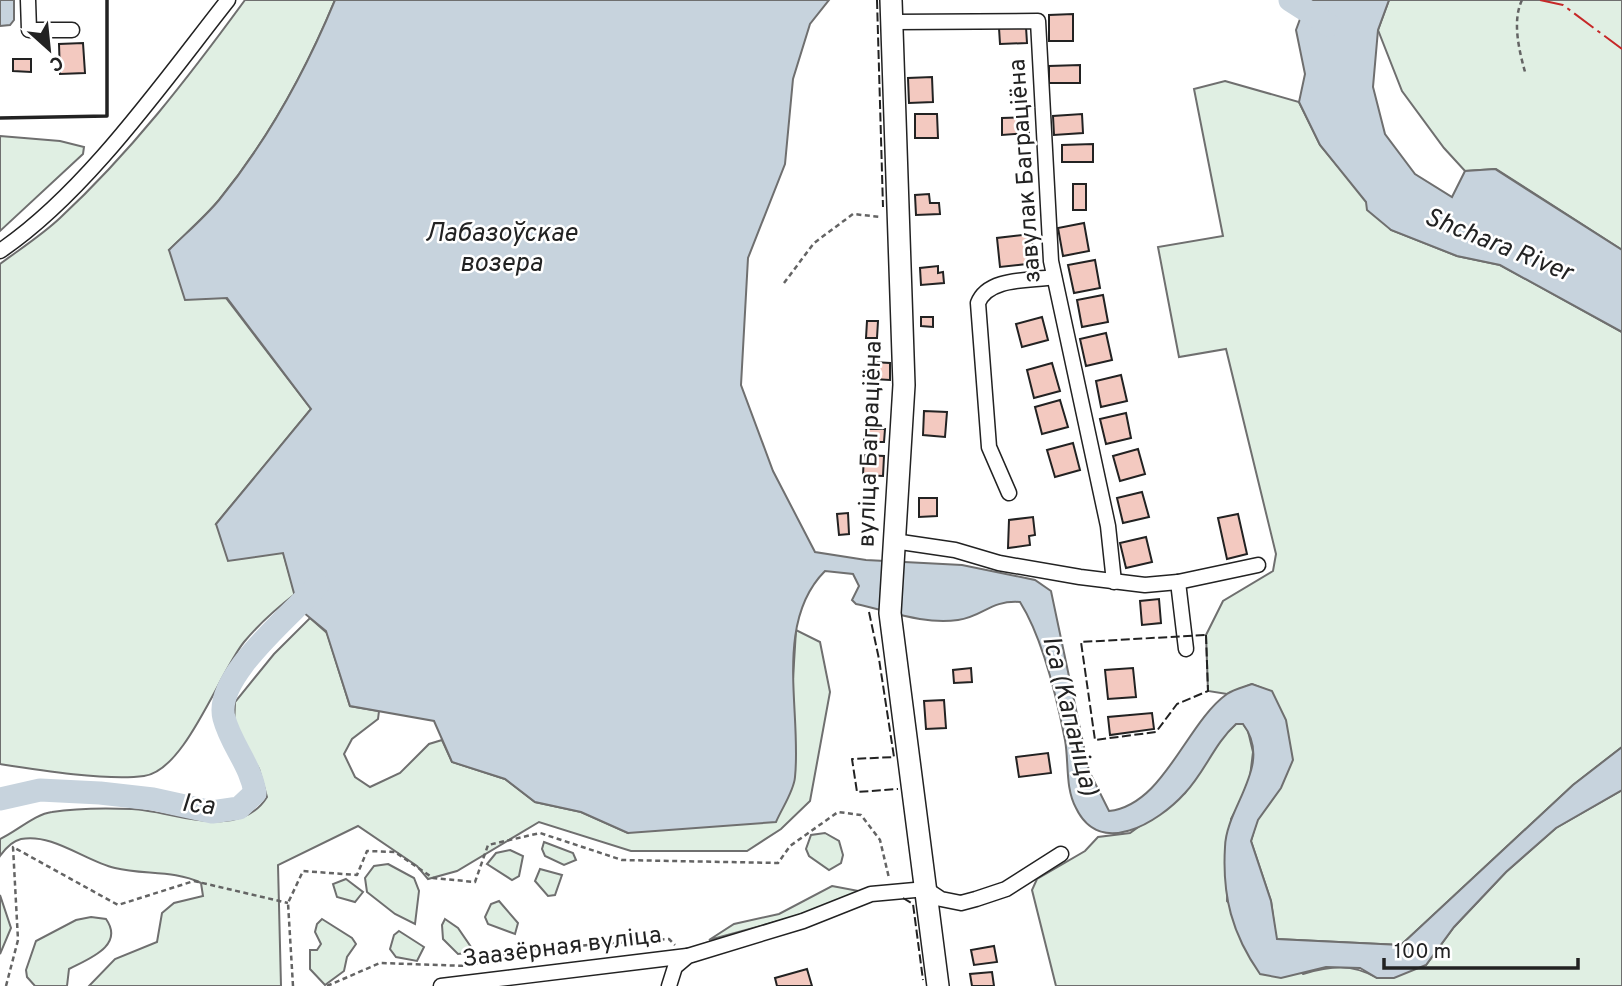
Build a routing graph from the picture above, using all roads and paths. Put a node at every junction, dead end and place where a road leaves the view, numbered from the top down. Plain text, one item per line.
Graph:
1 (28, 0) edge
2 (228, 0) edge
3 (891, 0) edge
4 (1522, 0) edge
5 (893, 22) junction
6 (72, 30) dead end
7 (1525, 72) dead end
8 (888, 218) dead end
9 (0, 251) edge
10 (1054, 277) junction
11 (784, 283) dead end
12 (1009, 493) dead end
13 (893, 550) junction
14 (1258, 565) dead end
15 (1114, 582) junction
16 (1178, 582) junction
17 (1186, 649) dead end
18 (1061, 854) dead end
19 (926, 889) junction
20 (892, 892) junction
21 (288, 903) junction
22 (688, 956) junction
23 (6, 986) edge
24 (293, 986) edge
25 (327, 986) edge
26 (442, 986) edge
27 (669, 986) edge
28 (939, 986) edge

1 - 6 street
2 - 9 street
3 - 5 highway, вуліца Баграціёна
4 - 7 path
5 - 10 street, завулак Баграціёна
5 - 13 highway, вуліца Баграціёна
8 - 11 path
10 - 12 street
10 - 15 street, завулак Баграціёна
13 - 15 street
13 - 19 highway, вуліца Баграціёна
14 - 16 street
15 - 16 street
16 - 17 street
18 - 19 street
19 - 20 street
19 - 28 highway, вуліца Баграціёна
20 - 21 path
20 - 22 street
21 - 23 path
21 - 24 path
22 - 25 path
22 - 26 street, Заазёрная вуліца
22 - 27 street

